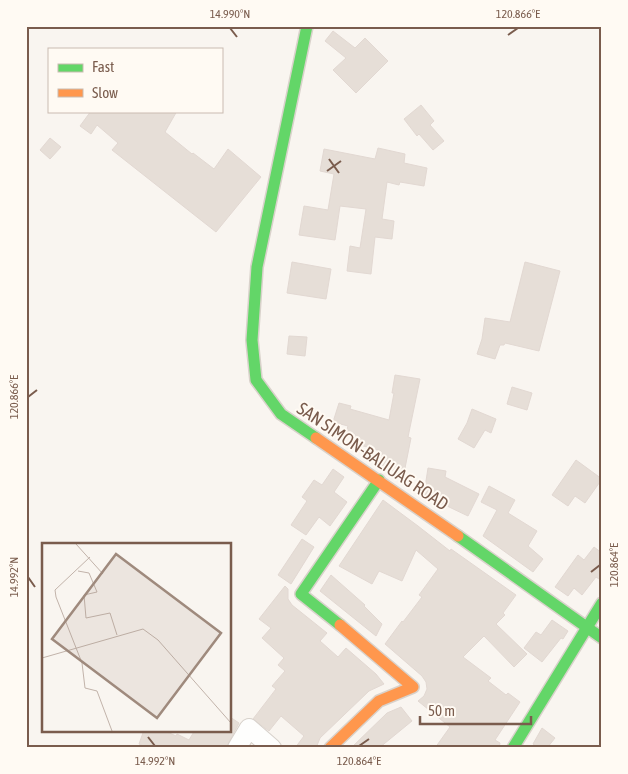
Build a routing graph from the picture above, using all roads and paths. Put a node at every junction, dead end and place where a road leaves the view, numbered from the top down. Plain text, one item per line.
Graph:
1 (307, 26) edge
2 (379, 480) junction
3 (602, 603) edge
4 (587, 626) junction
5 (602, 638) edge
6 (237, 748) edge
7 (272, 748) edge
8 (330, 748) edge
9 (513, 748) edge

1 - 2 main road, SAN SIMON-BALIUAG ROAD
2 - 4 main road, SAN SIMON-BALIUAG ROAD
2 - 8 main road
3 - 4 main road
4 - 5 main road, SAN SIMON-BALIUAG ROAD
4 - 9 main road
6 - 7 street

